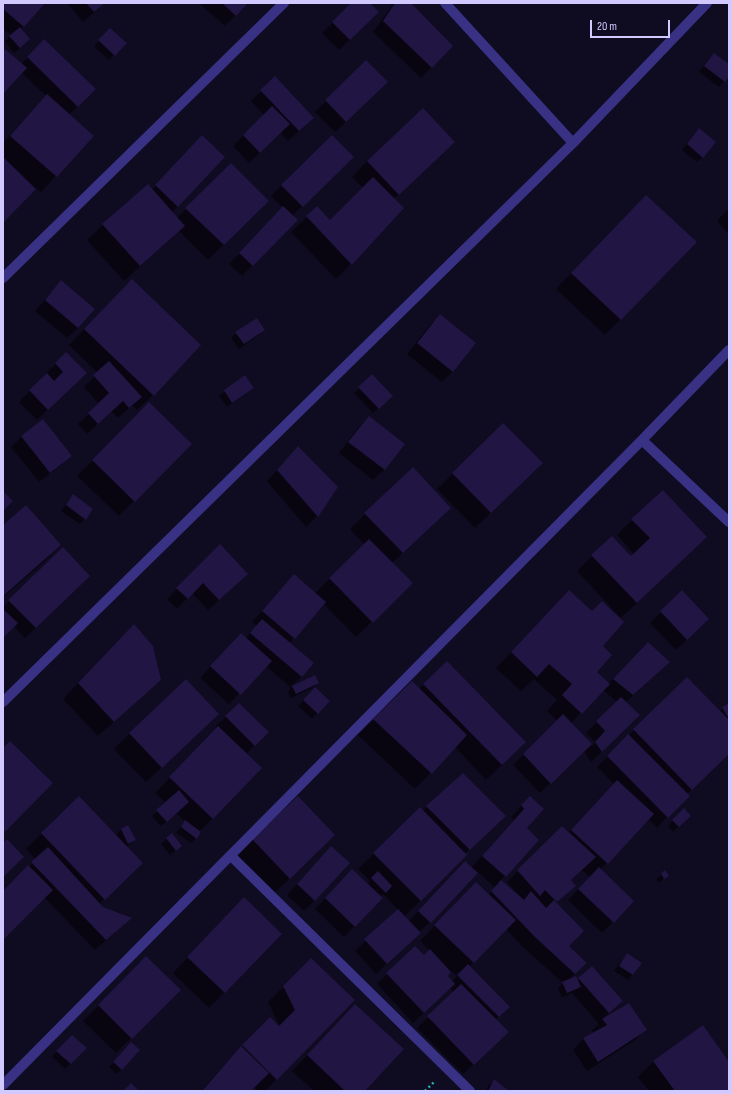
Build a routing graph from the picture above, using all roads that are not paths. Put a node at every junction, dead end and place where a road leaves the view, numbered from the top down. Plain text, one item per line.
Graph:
1 (284, 3) edge
2 (446, 3) edge
3 (707, 3) edge
4 (573, 143) junction
5 (3, 278) edge
6 (729, 350) edge
7 (642, 440) junction
8 (729, 522) edge
9 (3, 702) edge
10 (231, 856) junction
11 (3, 1085) edge
12 (470, 1091) edge

1 - 5 street
2 - 4 street
3 - 4 street
4 - 9 street
6 - 7 street
7 - 8 street
7 - 10 street
10 - 11 street
10 - 12 street

